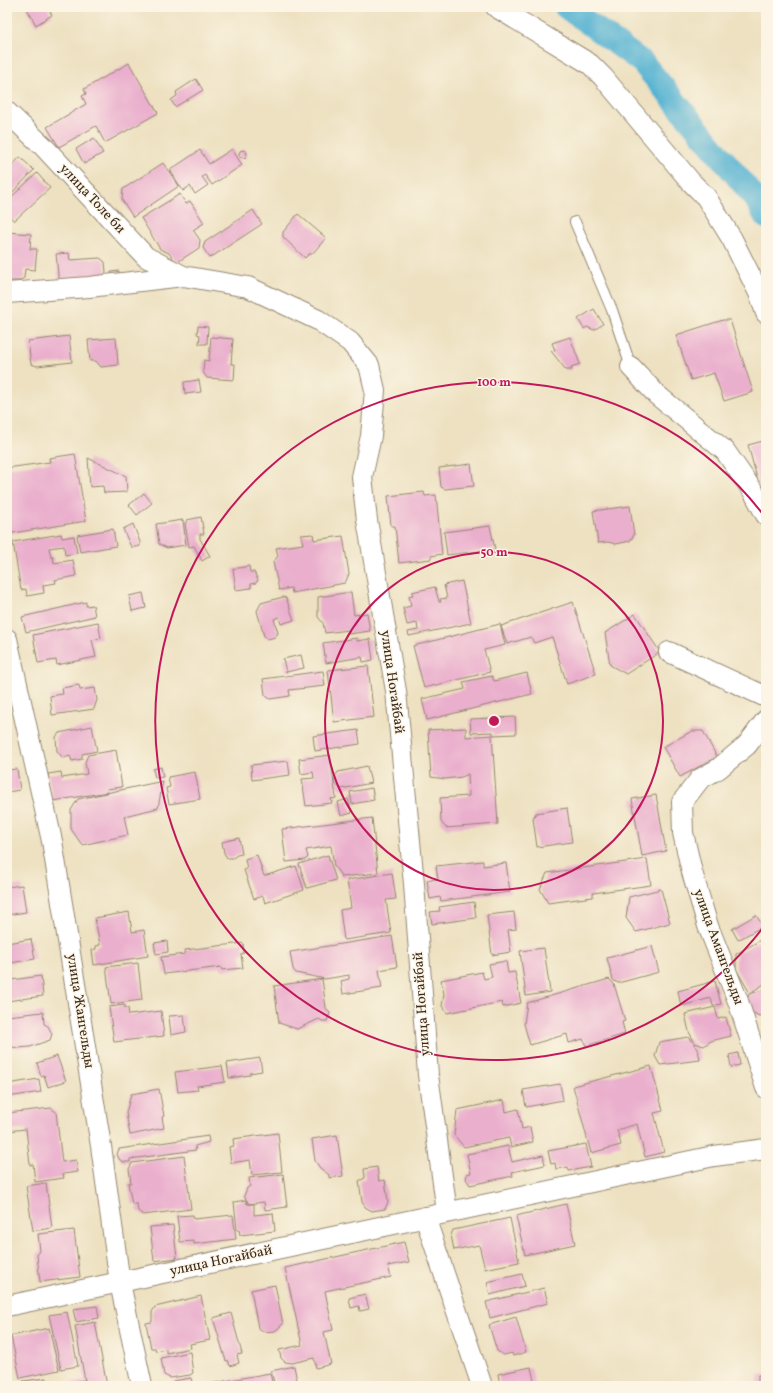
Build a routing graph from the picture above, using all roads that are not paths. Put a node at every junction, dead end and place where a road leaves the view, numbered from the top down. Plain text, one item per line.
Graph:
1 (496, 7) edge
2 (7, 112) edge
3 (575, 222) dead end
4 (183, 276) junction
5 (7, 293) edge
6 (766, 313) edge
7 (631, 367) joint
8 (766, 515) edge
9 (7, 639) edge
10 (669, 652) dead end
11 (766, 697) edge
12 (766, 720) edge
13 (766, 1088) edge
14 (766, 1149) edge
15 (447, 1212) junction
16 (425, 1218) junction
17 (120, 1283) junction
18 (7, 1306) edge
19 (142, 1386) edge
20 (482, 1386) edge

1 - 6 street
2 - 4 street, улица Толе би
3 - 7 lane
4 - 5 street
4 - 15 street, улица Ногайбай
7 - 8 street
9 - 17 street, улица Жангельды
10 - 11 street
12 - 13 street, улица Амангельды
14 - 15 street, улица Ногайбай
15 - 16 street, улица Ногайбай
16 - 17 street, улица Ногайбай
16 - 20 street
17 - 18 street, улица Ногайбай
17 - 19 street, улица Жангельды

